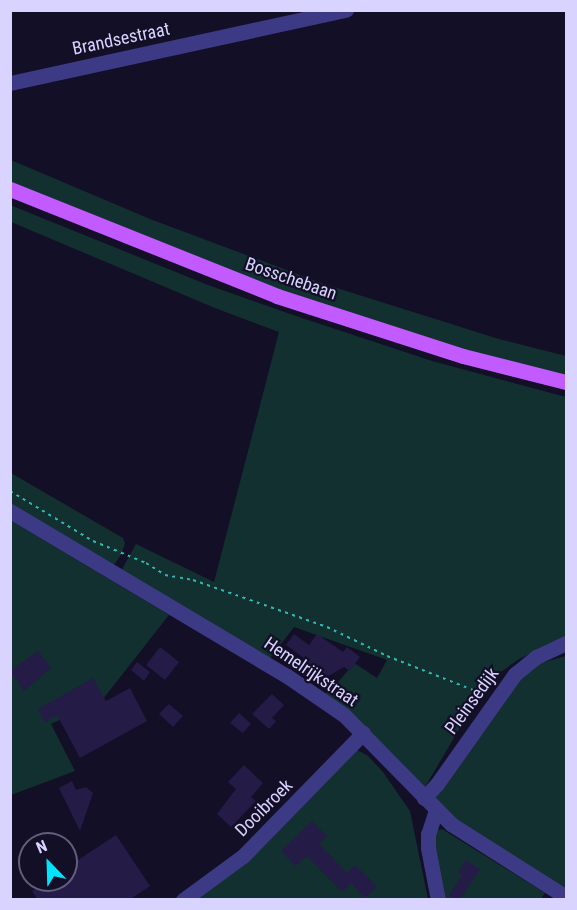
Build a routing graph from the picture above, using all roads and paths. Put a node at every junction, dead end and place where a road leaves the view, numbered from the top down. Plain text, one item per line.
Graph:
1 (346, 10) edge
2 (10, 83) edge
3 (10, 189) edge
4 (567, 382) edge
5 (10, 491) edge
6 (10, 511) edge
7 (567, 644) edge
8 (497, 698) junction
9 (363, 733) junction
10 (424, 798) junction
11 (436, 810) junction
12 (567, 897) edge
13 (183, 900) edge
14 (438, 900) edge

1 - 2 street, Brandsestraat
3 - 4 main road, Bosschebaan
5 - 8 path
6 - 9 street, Hemelrijkstraat
7 - 8 street, Pleinsedijk
8 - 10 street, Pleinsedijk
9 - 10 street, Hemelrijkstraat
9 - 13 street, Dooibroek
10 - 11 street, Hemelrijkstraat
11 - 12 street, Hemelrijkstraat
11 - 14 street

